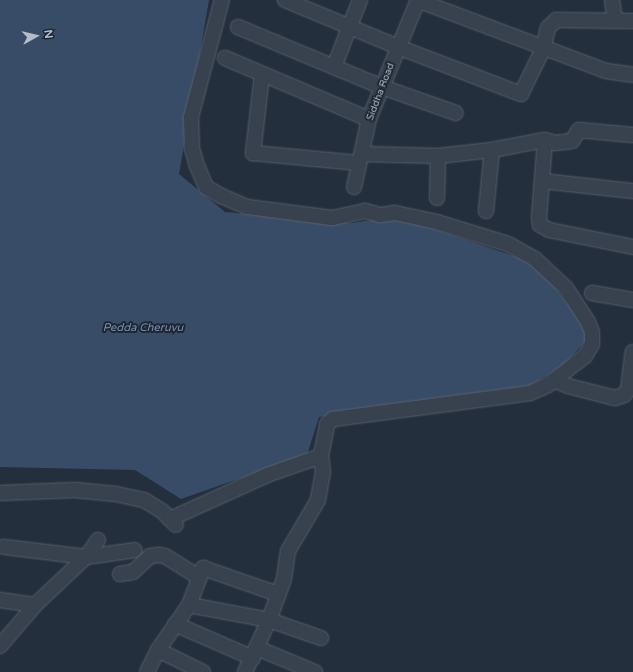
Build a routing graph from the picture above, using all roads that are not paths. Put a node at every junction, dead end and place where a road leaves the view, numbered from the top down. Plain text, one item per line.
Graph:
1 (222, 0) edge
2 (285, 0) edge
3 (360, 0) edge
4 (418, 0) edge
5 (612, 0) edge
6 (615, 20) junction
7 (633, 21) edge
8 (238, 27) dead end
9 (350, 27) junction
10 (398, 47) junction
11 (543, 49) junction
12 (225, 58) dead end
13 (334, 67) junction
14 (262, 75) junction
15 (633, 75) edge
16 (382, 86) junction
17 (456, 113) dead end
18 (369, 120) junction
19 (633, 135) edge
20 (545, 140) junction
21 (492, 150) junction
22 (438, 156) junction
23 (361, 159) junction
24 (542, 181) junction
25 (354, 187) dead end
26 (633, 191) edge
27 (437, 198) dead end
28 (486, 211) dead end
29 (633, 247) edge
30 (592, 293) dead end
31 (633, 300) edge
32 (633, 352) edge
33 (554, 380) junction
34 (321, 456) junction
35 (0, 493) edge
36 (98, 540) dead end
37 (4, 547) dead end
38 (135, 550) dead end
39 (86, 556) junction
40 (120, 574) dead end
41 (199, 577) junction
42 (278, 594) junction
43 (0, 600) edge
44 (35, 605) junction
45 (189, 605) junction
46 (269, 620) junction
47 (175, 624) junction
48 (321, 638) dead end
49 (0, 646) edge
50 (158, 650) junction
51 (255, 653) junction
52 (147, 672) edge
53 (203, 672) edge
54 (245, 672) edge
55 (315, 672) edge

1 - 33 street
2 - 9 street
3 - 9 street
4 - 10 street, Siddha Road
4 - 11 street
5 - 6 street
6 - 7 street
6 - 11 street
8 - 13 street
9 - 10 street
9 - 13 street
10 - 11 street
10 - 16 street, Siddha Road
11 - 15 street
12 - 14 street
13 - 16 street
14 - 18 street
14 - 23 street
16 - 17 street
16 - 18 street, Siddha Road
18 - 23 street, Siddha Road
19 - 20 street
20 - 21 street
20 - 24 street
21 - 22 street
21 - 28 street
22 - 23 street
22 - 27 street
23 - 25 street, Siddha Road
24 - 26 street
24 - 29 street
30 - 31 street
32 - 33 street
33 - 34 street
34 - 35 street
34 - 42 street
36 - 39 street
37 - 39 street
38 - 39 street
39 - 44 street
40 - 41 street
41 - 42 street
41 - 45 street
42 - 46 street
43 - 44 street
44 - 49 street
45 - 46 street
45 - 47 street
46 - 48 street
46 - 51 street
47 - 50 street
47 - 51 street
50 - 52 street
50 - 53 street
51 - 54 street
51 - 55 street

